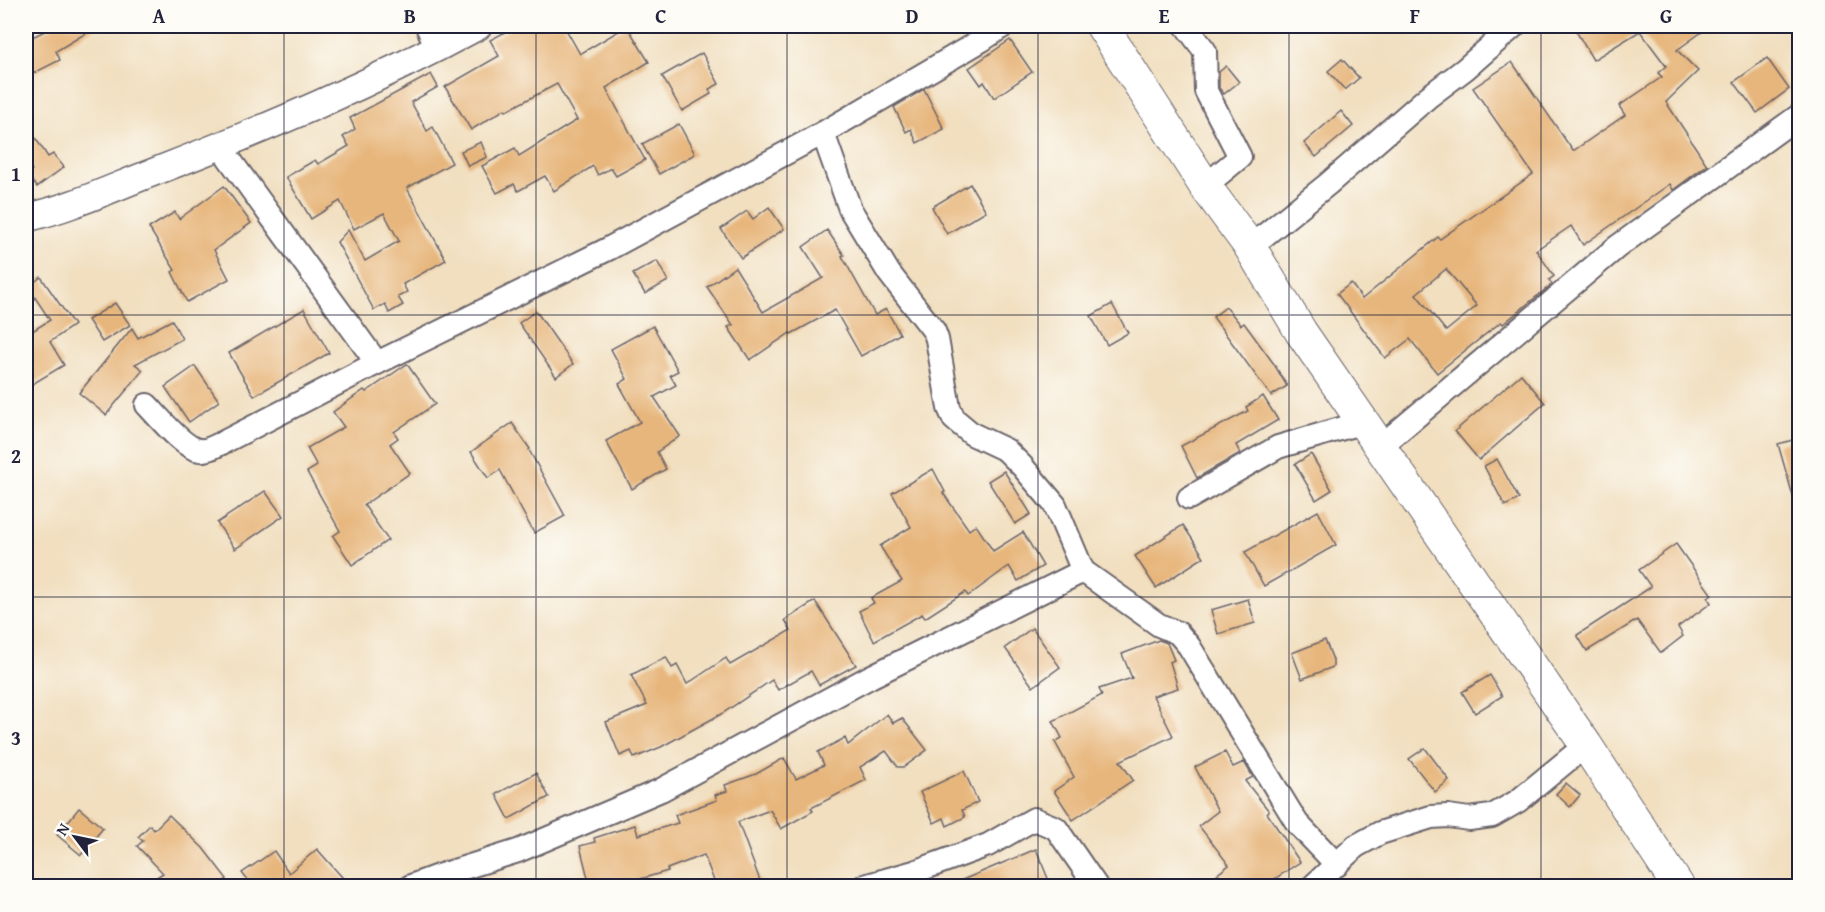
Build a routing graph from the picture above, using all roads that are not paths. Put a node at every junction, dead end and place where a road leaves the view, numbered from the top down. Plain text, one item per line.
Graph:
1 (478, 26) edge
2 (1003, 26) edge
3 (1102, 26) edge
4 (1186, 26) edge
5 (1514, 26) edge
6 (432, 37) edge
7 (1800, 116) edge
8 (823, 133) junction
9 (220, 146) junction
10 (1205, 186) junction
11 (26, 218) edge
12 (1250, 247) junction
13 (377, 363) junction
14 (147, 405) dead end
15 (1373, 434) junction
16 (1189, 498) dead end
17 (1083, 571) junction
18 (1586, 745) junction
19 (1337, 865) junction
20 (1671, 884) edge
21 (411, 886) edge
22 (864, 886) edge
23 (1096, 886) edge
24 (1313, 886) edge

1 - 6 street
2 - 8 street
3 - 10 main road
4 - 10 street
5 - 12 street
6 - 9 street
7 - 15 street
8 - 13 street
8 - 17 street
9 - 11 street
9 - 13 street
10 - 12 main road
12 - 15 main road
13 - 14 street
15 - 16 street
15 - 18 main road
17 - 19 street
17 - 21 street
18 - 19 street
18 - 20 main road
19 - 24 street
22 - 23 street

